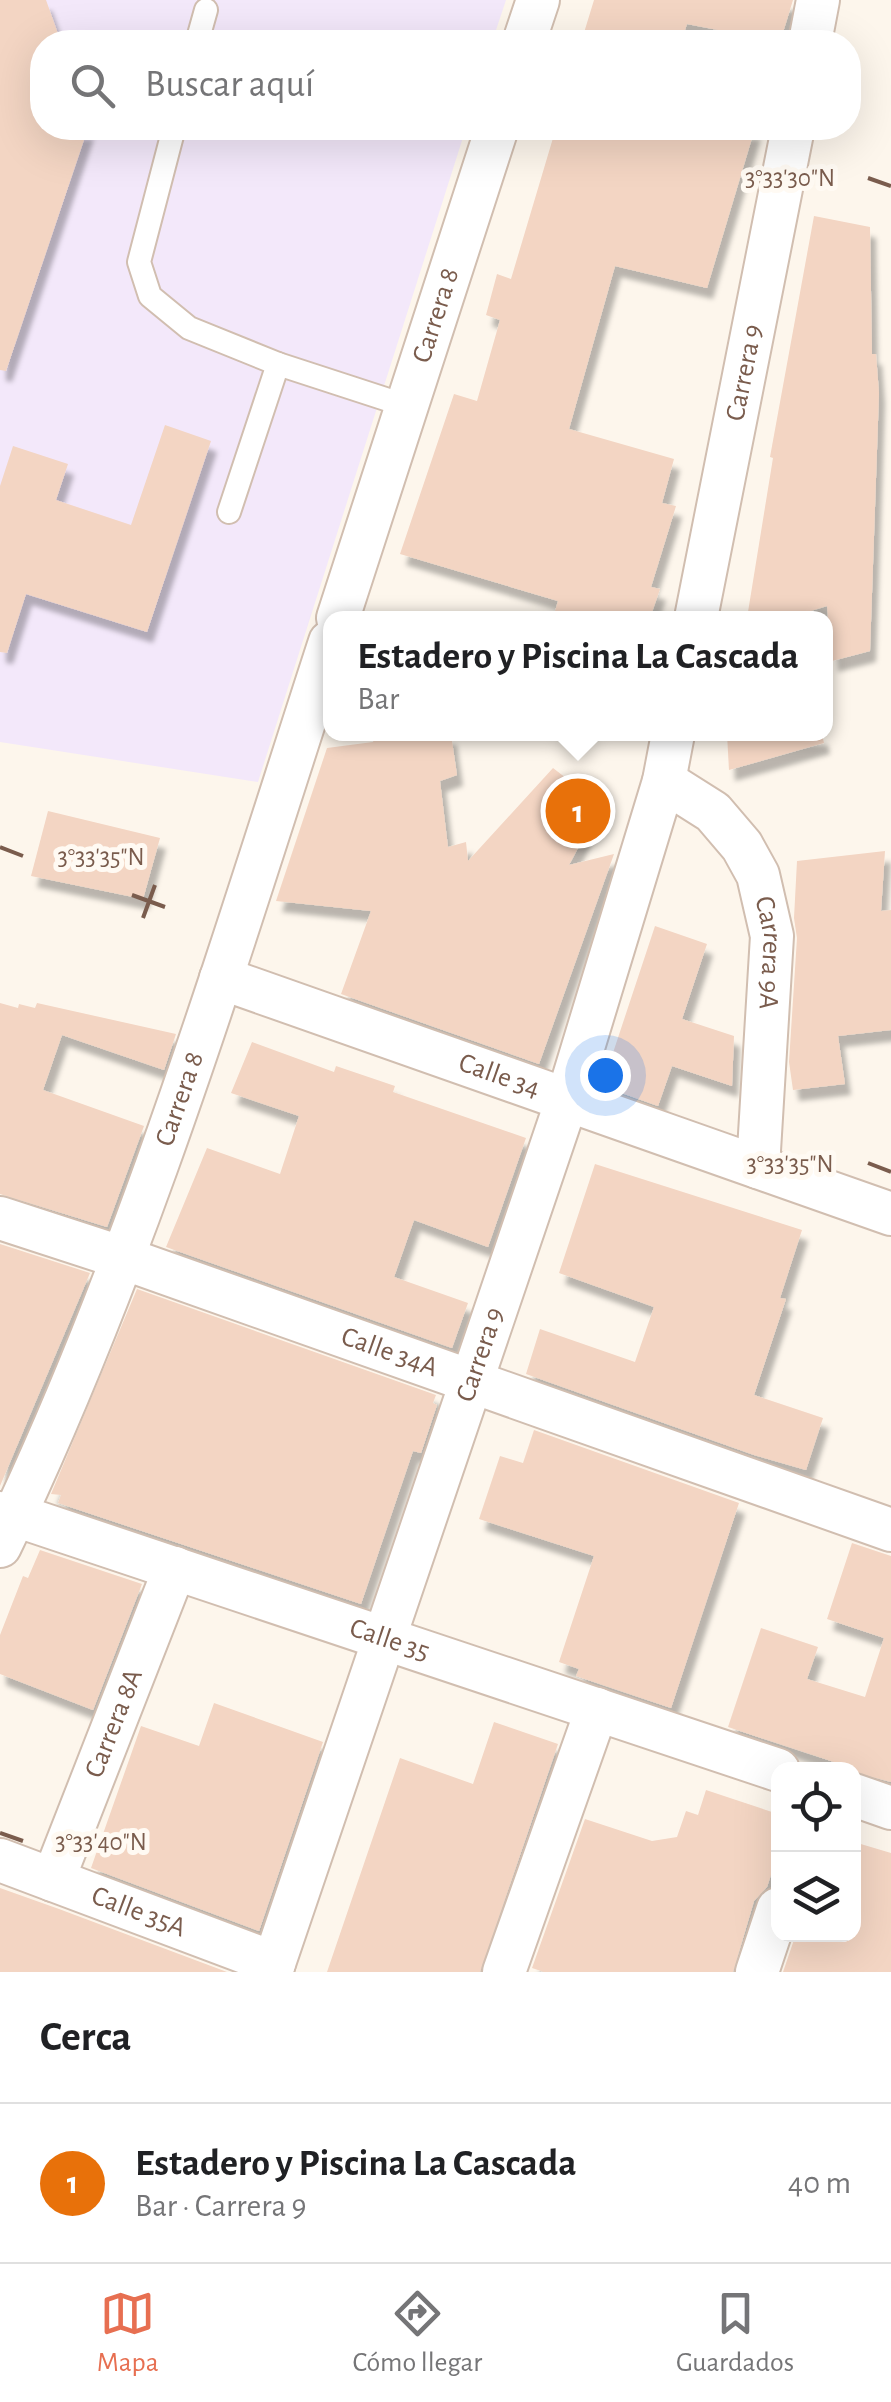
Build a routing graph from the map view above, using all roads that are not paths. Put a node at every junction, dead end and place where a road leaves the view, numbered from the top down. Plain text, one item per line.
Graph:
1 (538, 0) edge
2 (818, 0) edge
3 (206, 10) dead end
4 (201, 30) edge
5 (528, 30) edge
6 (812, 30) edge
7 (171, 140) edge
8 (493, 140) edge
9 (791, 140) edge
10 (278, 364) junction
11 (407, 406) junction
12 (229, 512) dead end
13 (340, 611) edge
14 (697, 611) edge
15 (323, 664) edge
16 (672, 741) edge
17 (664, 781) junction
18 (221, 978) junction
19 (568, 1100) junction
20 (758, 1167) junction
21 (891, 1214) edge
22 (0, 1218) edge
23 (123, 1258) junction
24 (470, 1380) junction
25 (5, 1524) edge
26 (891, 1530) edge
27 (175, 1568) junction
28 (384, 1638) junction
29 (596, 1709) junction
30 (771, 1768) edge
31 (861, 1798) edge
32 (891, 1808) edge
33 (0, 1860) edge
34 (53, 1880) junction
35 (771, 1931) edge
36 (272, 1967) edge
37 (504, 1972) edge
38 (757, 1972) edge

1 - 5 street
2 - 6 street
3 - 4 lane
7 - 10 lane
8 - 11 street, Carrera 8
9 - 14 street, Carrera 9
10 - 11 lane
10 - 12 lane
11 - 13 street, Carrera 8
15 - 18 street, Carrera 8
16 - 17 street, Carrera 9
17 - 19 street, Carrera 9
17 - 20 street, Carrera 9A
18 - 19 street, Calle 34
18 - 23 street, Carrera 8
19 - 20 street, Calle 34
19 - 24 street, Carrera 9
20 - 21 street, Calle 34
22 - 23 street, Calle 34A
23 - 24 street, Calle 34A
23 - 25 street, Carrera 8
24 - 26 street, Calle 34A
24 - 28 street, Carrera 9
25 - 27 street, Calle 35
27 - 28 street, Calle 35
27 - 34 street, Carrera 8A
28 - 29 street, Calle 35
28 - 36 street, Carrera 9
29 - 30 street, Calle 35
29 - 37 street
31 - 32 street
33 - 34 street, Calle 35A
34 - 36 street, Calle 35A
35 - 38 street

